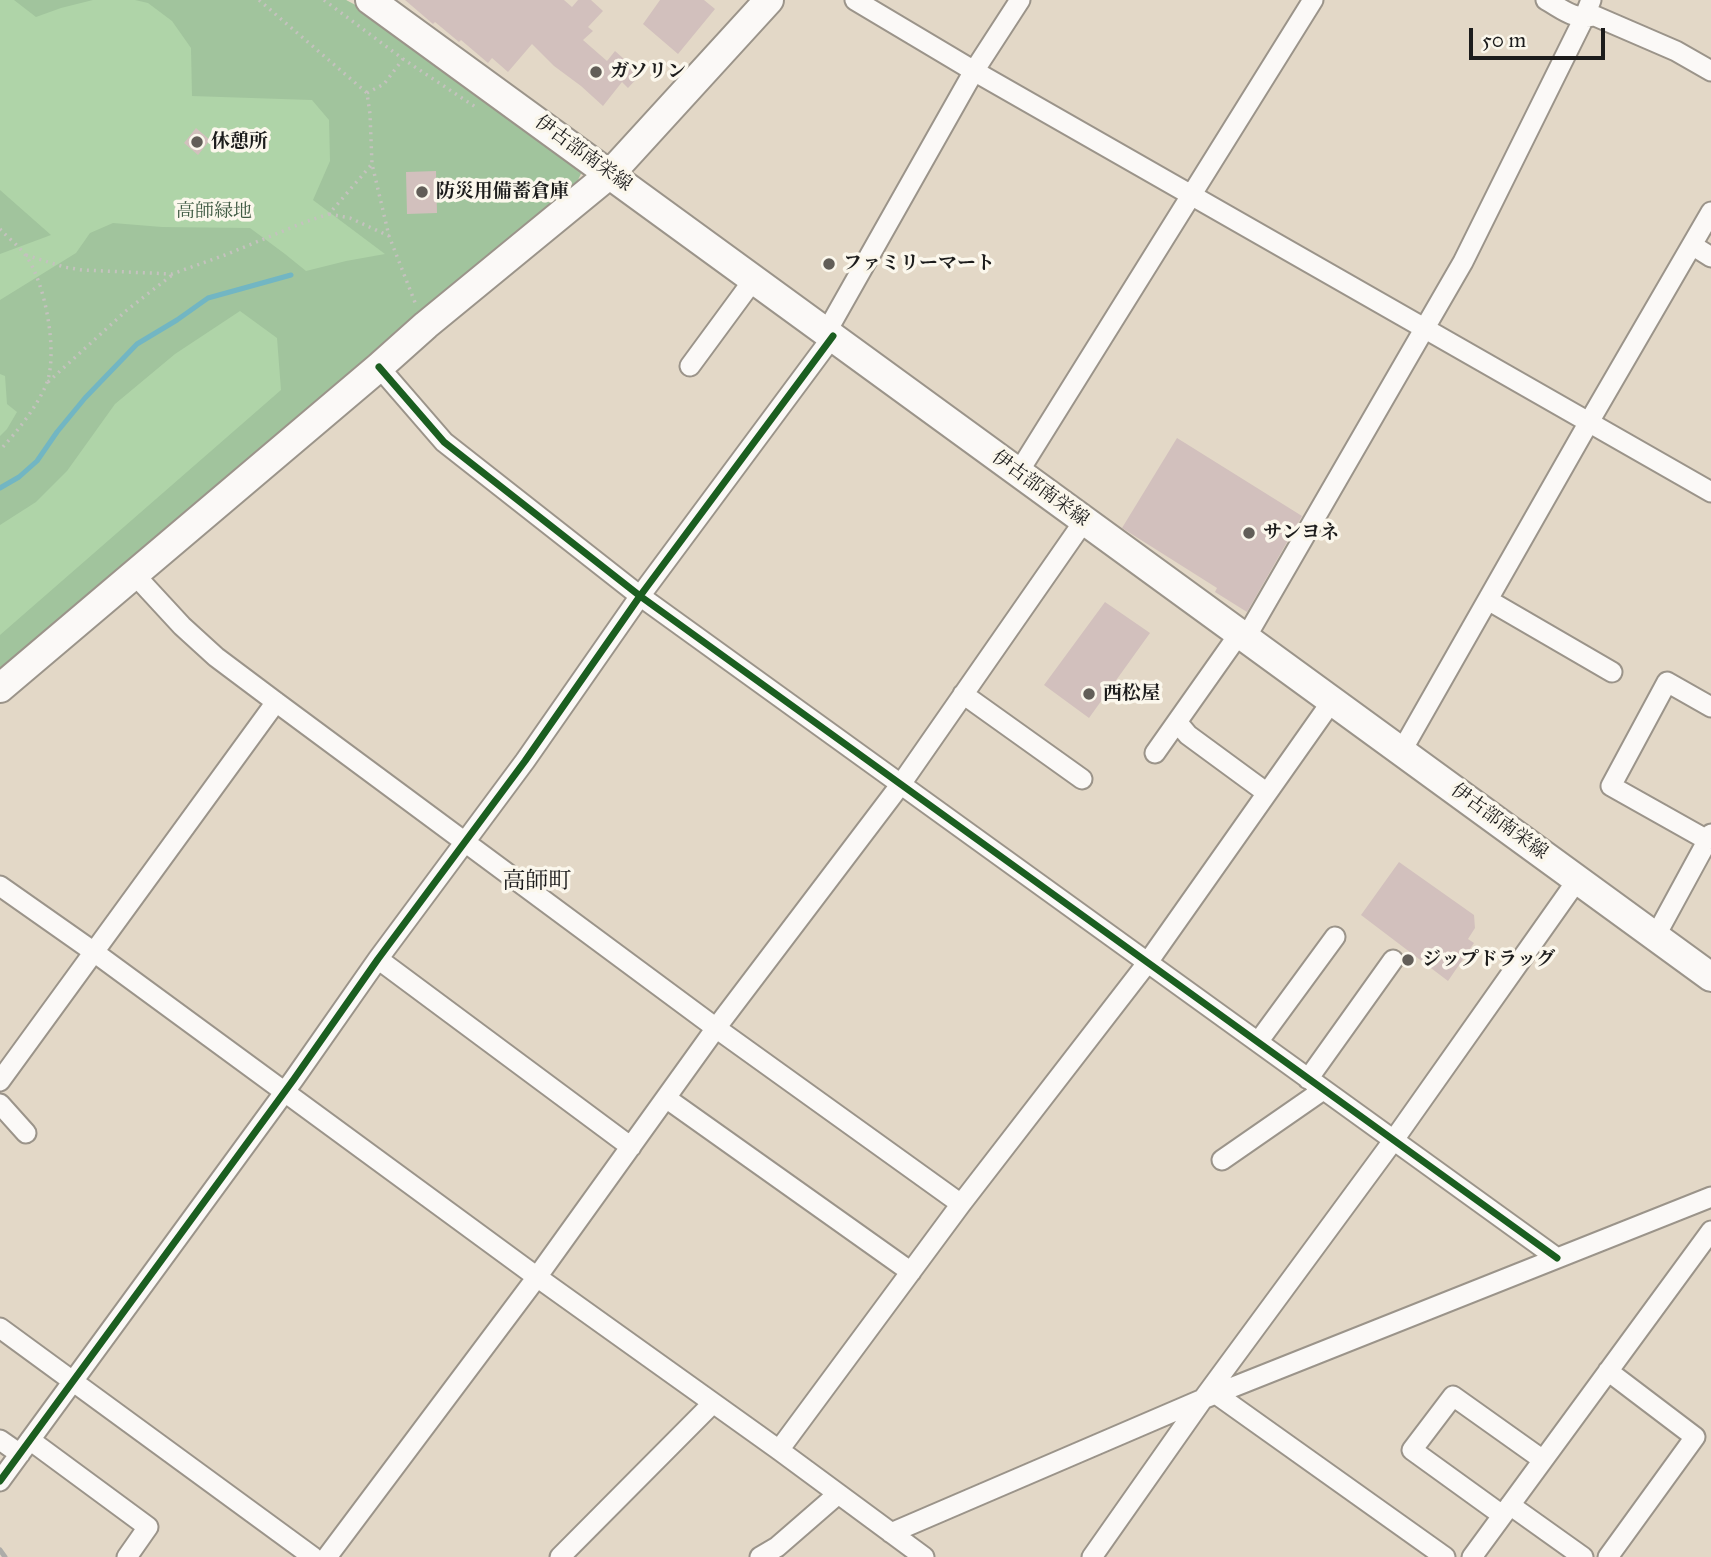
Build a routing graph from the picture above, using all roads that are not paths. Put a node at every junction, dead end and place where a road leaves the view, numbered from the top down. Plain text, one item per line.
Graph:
1 (769, 0) edge
2 (855, 0) edge
3 (1020, 0) edge
4 (1313, 0) edge
5 (1546, 0) edge
6 (377, 2) edge
7 (1587, 9) edge
8 (974, 71) junction
9 (1711, 71) edge
10 (610, 174) junction
11 (1191, 195) junction
12 (1711, 212) edge
13 (1692, 245) junction
14 (1711, 257) edge
15 (754, 278) junction
16 (1425, 329) junction
17 (830, 334) junction
18 (379, 366) junction
19 (690, 366) dead end
20 (1589, 422) junction
21 (1018, 473) junction
22 (1711, 492) edge
23 (1084, 521) junction
24 (134, 574) junction
25 (640, 596) junction
26 (1488, 600) junction
27 (1242, 636) junction
28 (1612, 672) dead end
29 (0, 688) edge
30 (963, 694) junction
31 (1332, 701) junction
32 (276, 702) junction
33 (1711, 707) edge
34 (1177, 722) junction
35 (1401, 752) junction
36 (1155, 753) dead end
37 (1082, 779) dead end
38 (901, 784) junction
39 (1267, 793) junction
40 (1709, 837) edge
41 (466, 842) junction
42 (1704, 862) edge
43 (1578, 879) junction
44 (0, 886) edge
45 (1335, 937) dead end
46 (1655, 937) junction
47 (94, 952) junction
48 (378, 959) junction
49 (1393, 960) dead end
50 (1148, 962) junction
51 (1711, 977) edge
52 (716, 1028) junction
53 (1258, 1042) junction
54 (0, 1081) edge
55 (1316, 1084) junction
56 (285, 1091) junction
57 (666, 1098) junction
58 (0, 1104) edge
59 (26, 1133) dead end
60 (1394, 1141) junction
61 (631, 1147) junction
62 (1222, 1160) dead end
63 (1711, 1197) edge
64 (961, 1204) junction
65 (1711, 1231) edge
66 (1557, 1258) junction
67 (911, 1272) junction
68 (537, 1277) junction
69 (0, 1328) edge
70 (1608, 1371) junction
71 (72, 1381) junction
72 (1209, 1396) junction
73 (713, 1403) junction
74 (0, 1440) edge
75 (25, 1447) junction
76 (779, 1450) junction
77 (1543, 1460) junction
78 (0, 1481) edge
79 (838, 1494) junction
80 (1506, 1510) junction
81 (891, 1533) junction
82 (127, 1557) edge
83 (313, 1557) edge
84 (327, 1557) edge
85 (560, 1557) edge
86 (760, 1557) edge
87 (924, 1557) edge
88 (1092, 1557) edge
89 (1445, 1557) edge
90 (1472, 1557) edge
91 (1583, 1557) edge
92 (1608, 1557) edge

1 - 10 main road
2 - 8 street
3 - 8 street
4 - 11 street
5 - 7 street
6 - 10 main road, 伊古部南栄線
7 - 9 street
7 - 16 street
8 - 11 street
8 - 17 street
10 - 15 main road, 伊古部南栄線
10 - 18 main road
11 - 16 street
11 - 21 street
12 - 13 street
13 - 14 street
13 - 20 street
15 - 17 main road, 伊古部南栄線
15 - 19 street
16 - 20 street
16 - 27 street
17 - 21 main road, 伊古部南栄線
17 - 25 street
18 - 24 main road
18 - 25 street
20 - 22 street
20 - 26 street
21 - 23 main road, 伊古部南栄線
23 - 27 main road, 伊古部南栄線
23 - 30 street
24 - 29 main road
24 - 32 street
25 - 38 street
25 - 41 street
26 - 28 street
26 - 35 street
27 - 31 main road, 伊古部南栄線
27 - 34 street
30 - 37 street
30 - 38 street
31 - 35 main road, 伊古部南栄線
31 - 39 street
32 - 41 street
32 - 47 street
33 - 40 street
34 - 36 street
34 - 39 street
35 - 43 main road, 伊古部南栄線
38 - 50 street
38 - 52 street
39 - 50 street
40 - 42 street
41 - 48 street
41 - 52 street
42 - 46 street
43 - 46 main road, 伊古部南栄線
43 - 60 street
44 - 47 street
45 - 53 street
46 - 51 main road, 伊古部南栄線
47 - 54 street
47 - 56 street
48 - 56 street
48 - 61 street
49 - 55 street
50 - 53 street
50 - 64 street
52 - 57 street
52 - 64 street
53 - 55 street
55 - 60 street
55 - 62 street
56 - 68 street
56 - 71 street
57 - 61 street
57 - 67 street
58 - 59 street
60 - 66 street
60 - 72 street
61 - 68 street
63 - 66 street
64 - 67 street
65 - 70 street
66 - 72 street
67 - 76 street
68 - 73 street
68 - 84 street
69 - 71 street
70 - 77 street
70 - 92 street
71 - 75 street
71 - 83 street
72 - 81 street
72 - 88 street
72 - 89 street
73 - 76 street
73 - 85 street
74 - 75 street
75 - 78 street
75 - 82 street
76 - 79 street
77 - 80 street
77 - 80 street
79 - 81 street
79 - 86 street
80 - 90 street
80 - 91 street
81 - 87 street

